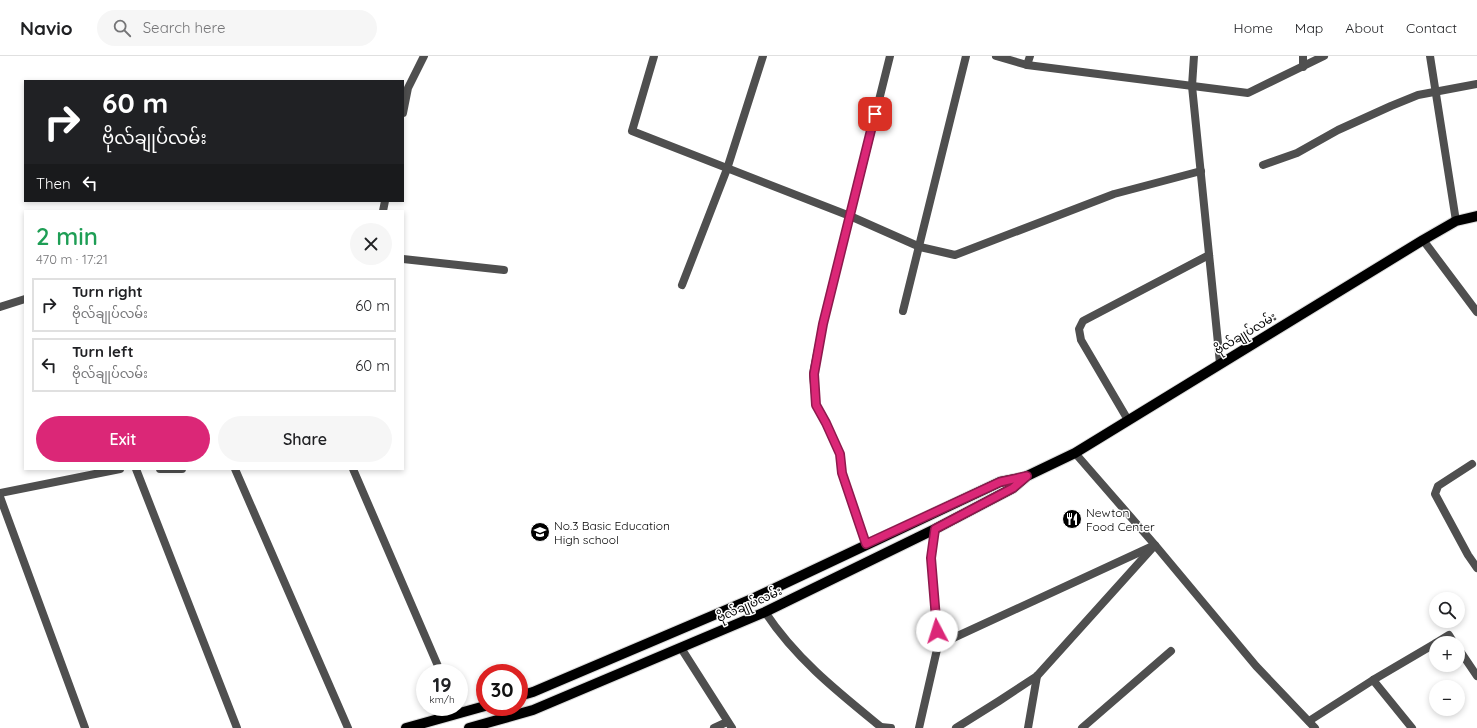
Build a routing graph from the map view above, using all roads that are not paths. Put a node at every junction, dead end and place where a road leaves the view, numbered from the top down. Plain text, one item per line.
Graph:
1 (424, 56) edge
2 (654, 56) edge
3 (763, 56) edge
4 (890, 56) edge
5 (966, 56) edge
6 (996, 56) edge
7 (1030, 56) edge
8 (1194, 56) edge
9 (1303, 56) edge
10 (1324, 56) edge
11 (1430, 56) edge
12 (1028, 65) junction
13 (1303, 67) junction
14 (1477, 84) edge
15 (1192, 86) junction
16 (1435, 92) junction
17 (404, 108) edge
18 (1263, 165) dead end
19 (727, 169) junction
20 (1201, 171) junction
21 (850, 216) junction
22 (1477, 216) edge
23 (1456, 221) junction
24 (1423, 240) junction
25 (920, 247) junction
26 (1209, 255) junction
27 (404, 259) edge
28 (504, 270) dead end
29 (682, 285) dead end
30 (24, 299) edge
31 (0, 307) edge
32 (903, 311) dead end
33 (1477, 312) edge
34 (1220, 363) junction
35 (1128, 420) junction
36 (1075, 453) junction
37 (1472, 464) dead end
38 (115, 470) edge
39 (136, 470) edge
40 (235, 470) edge
41 (353, 470) edge
42 (1027, 476) junction
43 (0, 493) edge
44 (0, 497) edge
45 (935, 529) junction
46 (866, 544) junction
47 (1155, 544) junction
48 (1477, 568) edge
49 (765, 612) junction
50 (938, 646) junction
51 (1429, 647) edge
52 (681, 648) junction
53 (1170, 651) dead end
54 (1465, 658) edge
55 (437, 664) edge
56 (1037, 676) junction
57 (1477, 676) edge
58 (1373, 680) junction
59 (528, 693) edge
60 (440, 716) edge
61 (1309, 721) junction
62 (729, 725) edge
63 (881, 727) edge
64 (85, 728) edge
65 (237, 728) edge
66 (348, 728) edge
67 (406, 728) edge
68 (469, 728) edge
69 (714, 728) edge
70 (891, 728) edge
71 (919, 728) edge
72 (956, 728) edge
73 (1028, 728) edge
74 (1082, 728) edge
75 (1315, 728) edge
76 (1412, 728) edge

1 - 17 street
2 - 19 street
3 - 19 street
4 - 21 street
5 - 25 street
6 - 12 street
7 - 12 street
8 - 15 street
9 - 13 street
10 - 13 street
11 - 16 street
12 - 15 street
13 - 15 street
14 - 16 street
15 - 20 street
16 - 18 street
16 - 23 street
19 - 21 street
19 - 29 street
20 - 25 street
20 - 26 street
21 - 25 street
21 - 46 street
22 - 23 main road, ဗိုလ်ချုပ်လမ်း
23 - 24 main road, ဗိုလ်ချုပ်လမ်း
24 - 33 street
24 - 34 main road, ဗိုလ်ချုပ်လမ်း
25 - 32 street
26 - 34 street
26 - 35 street
27 - 28 street
30 - 31 street
34 - 35 main road, ဗိုလ်ချုပ်လမ်း
35 - 36 main road, ဗိုလ်ချုပ်လမ်း
36 - 42 main road, ဗိုလ်ချုပ်လမ်း
36 - 47 street
37 - 48 street
38 - 43 street
39 - 65 street
40 - 66 street
41 - 55 street
42 - 45 main road, ဗိုလ်ချုပ်လမ်း
42 - 46 main road, ဗိုလ်ချုပ်လမ်း
44 - 64 street
45 - 49 main road, ဗိုလ်ချုပ်လမ်း
45 - 50 street
46 - 59 main road, ဗိုလ်ချုပ်လမ်း
47 - 50 street
47 - 56 street
47 - 61 street
49 - 52 main road, ဗိုလ်ချုပ်လမ်း
49 - 63 street
50 - 71 street
51 - 58 street
52 - 62 street
52 - 68 main road, ဗိုလ်ချုပ်လမ်း
53 - 74 street
54 - 57 street
56 - 72 street
56 - 73 street
58 - 61 street
58 - 76 street
60 - 67 main road
61 - 75 street
62 - 69 street
63 - 70 street

